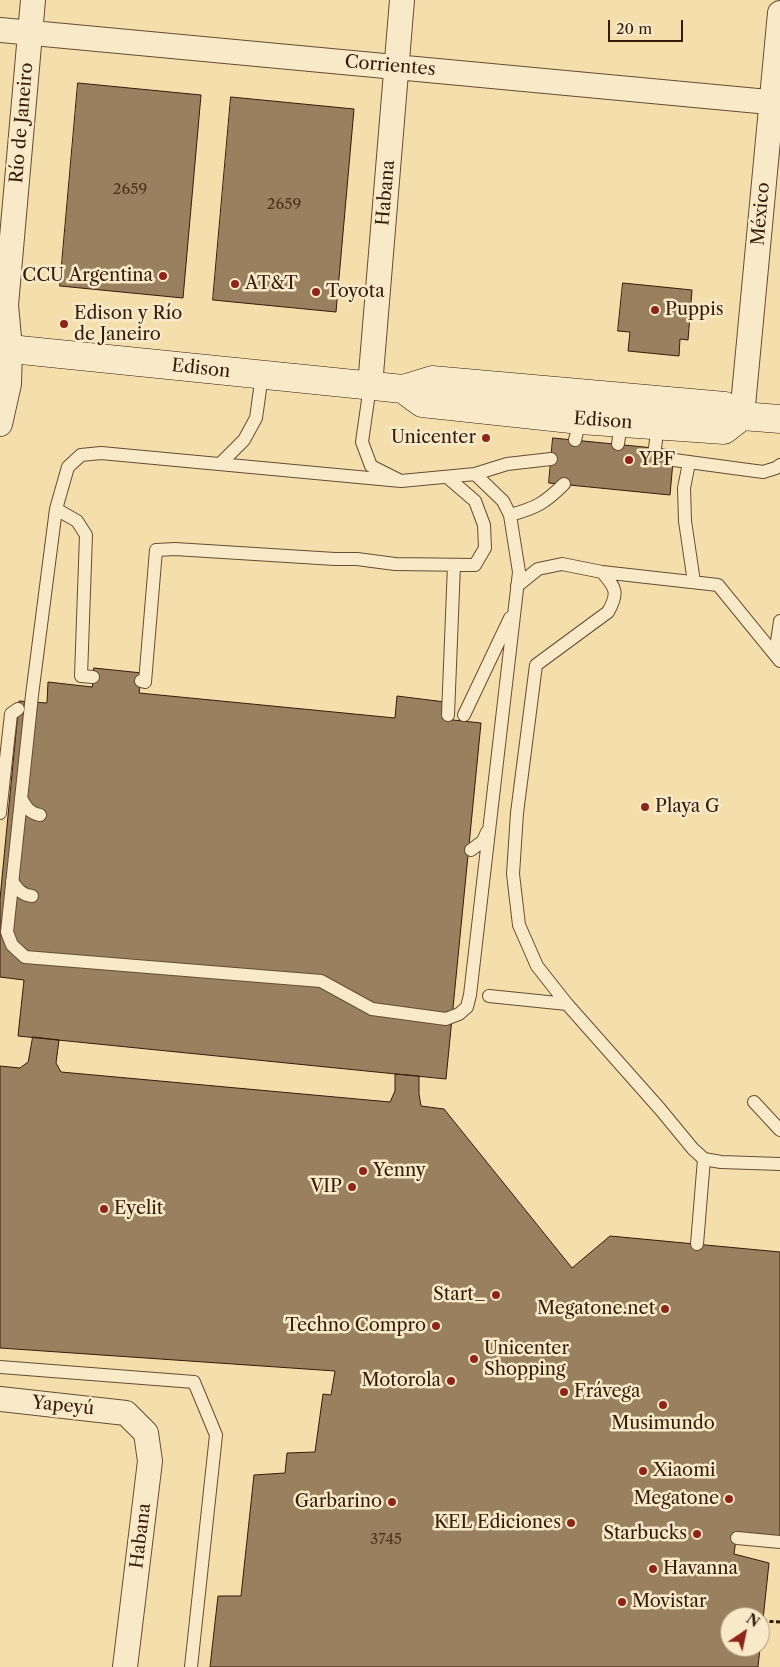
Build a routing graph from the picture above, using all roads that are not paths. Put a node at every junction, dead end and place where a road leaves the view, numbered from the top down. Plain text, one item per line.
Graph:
1 (33, 0) edge
2 (402, 0) edge
3 (780, 13) edge
4 (0, 30) edge
5 (30, 33) junction
6 (396, 67) junction
7 (776, 102) edge
8 (5, 348) edge
9 (262, 375) junction
10 (370, 386) junction
11 (403, 389) junction
12 (742, 416) junction
13 (780, 419) edge
14 (0, 424) edge
15 (551, 459) dead end
16 (674, 460) dead end
17 (689, 463) junction
18 (220, 464) junction
19 (780, 465) edge
20 (475, 474) junction
21 (447, 477) junction
22 (401, 481) junction
23 (564, 484) dead end
24 (56, 509) junction
25 (510, 515) junction
26 (454, 564) junction
27 (602, 572) junction
28 (694, 582) junction
29 (517, 586) junction
30 (515, 609) junction
31 (780, 621) edge
32 (777, 658) edge
33 (93, 678) dead end
34 (141, 682) dead end
35 (18, 710) dead end
36 (448, 715) dead end
37 (464, 715) dead end
38 (21, 798) junction
39 (0, 813) edge
40 (40, 815) dead end
41 (490, 826) junction
42 (470, 850) dead end
43 (12, 881) junction
44 (32, 896) dead end
45 (489, 996) dead end
46 (567, 1004) junction
47 (754, 1102) dead end
48 (780, 1130) edge
49 (704, 1159) junction
50 (780, 1164) edge
51 (697, 1244) dead end
52 (0, 1366) edge
53 (0, 1399) edge
54 (126, 1413) joint
55 (737, 1538) dead end
56 (780, 1542) edge
57 (124, 1667) edge
58 (191, 1667) edge

1 - 5 street, Río de Janeiro
2 - 6 street, Habana
3 - 7 street, México
4 - 5 street, Corrientes
5 - 6 street, Corrientes
5 - 8 street, Río de Janeiro
6 - 7 street, Corrientes
6 - 10 street, Habana
7 - 12 street, México
8 - 9 street, Edison
8 - 14 street, Río de Janeiro
9 - 10 street, Edison
9 - 18 lane
10 - 11 street, Edison
10 - 22 lane
11 - 12 street, Edison
11 - 12 street, Edison
12 - 13 street, Edison
15 - 20 lane
16 - 17 lane
17 - 19 lane
17 - 28 lane
18 - 22 lane
18 - 24 lane
20 - 21 lane
20 - 25 lane
21 - 22 lane
21 - 26 lane
23 - 25 lane
24 - 33 lane
24 - 38 lane
25 - 29 lane
26 - 34 lane
26 - 36 lane
27 - 28 lane
27 - 29 lane
27 - 46 lane
28 - 32 lane
29 - 30 lane
30 - 37 lane
30 - 41 lane
31 - 32 lane
35 - 39 lane
38 - 40 lane
38 - 43 lane
41 - 42 lane
41 - 43 lane
43 - 44 lane
45 - 46 lane
46 - 49 lane
47 - 48 lane
49 - 50 lane
49 - 51 lane
52 - 58 lane
53 - 54 street, Yapeyú
54 - 57 street, Habana
55 - 56 lane

